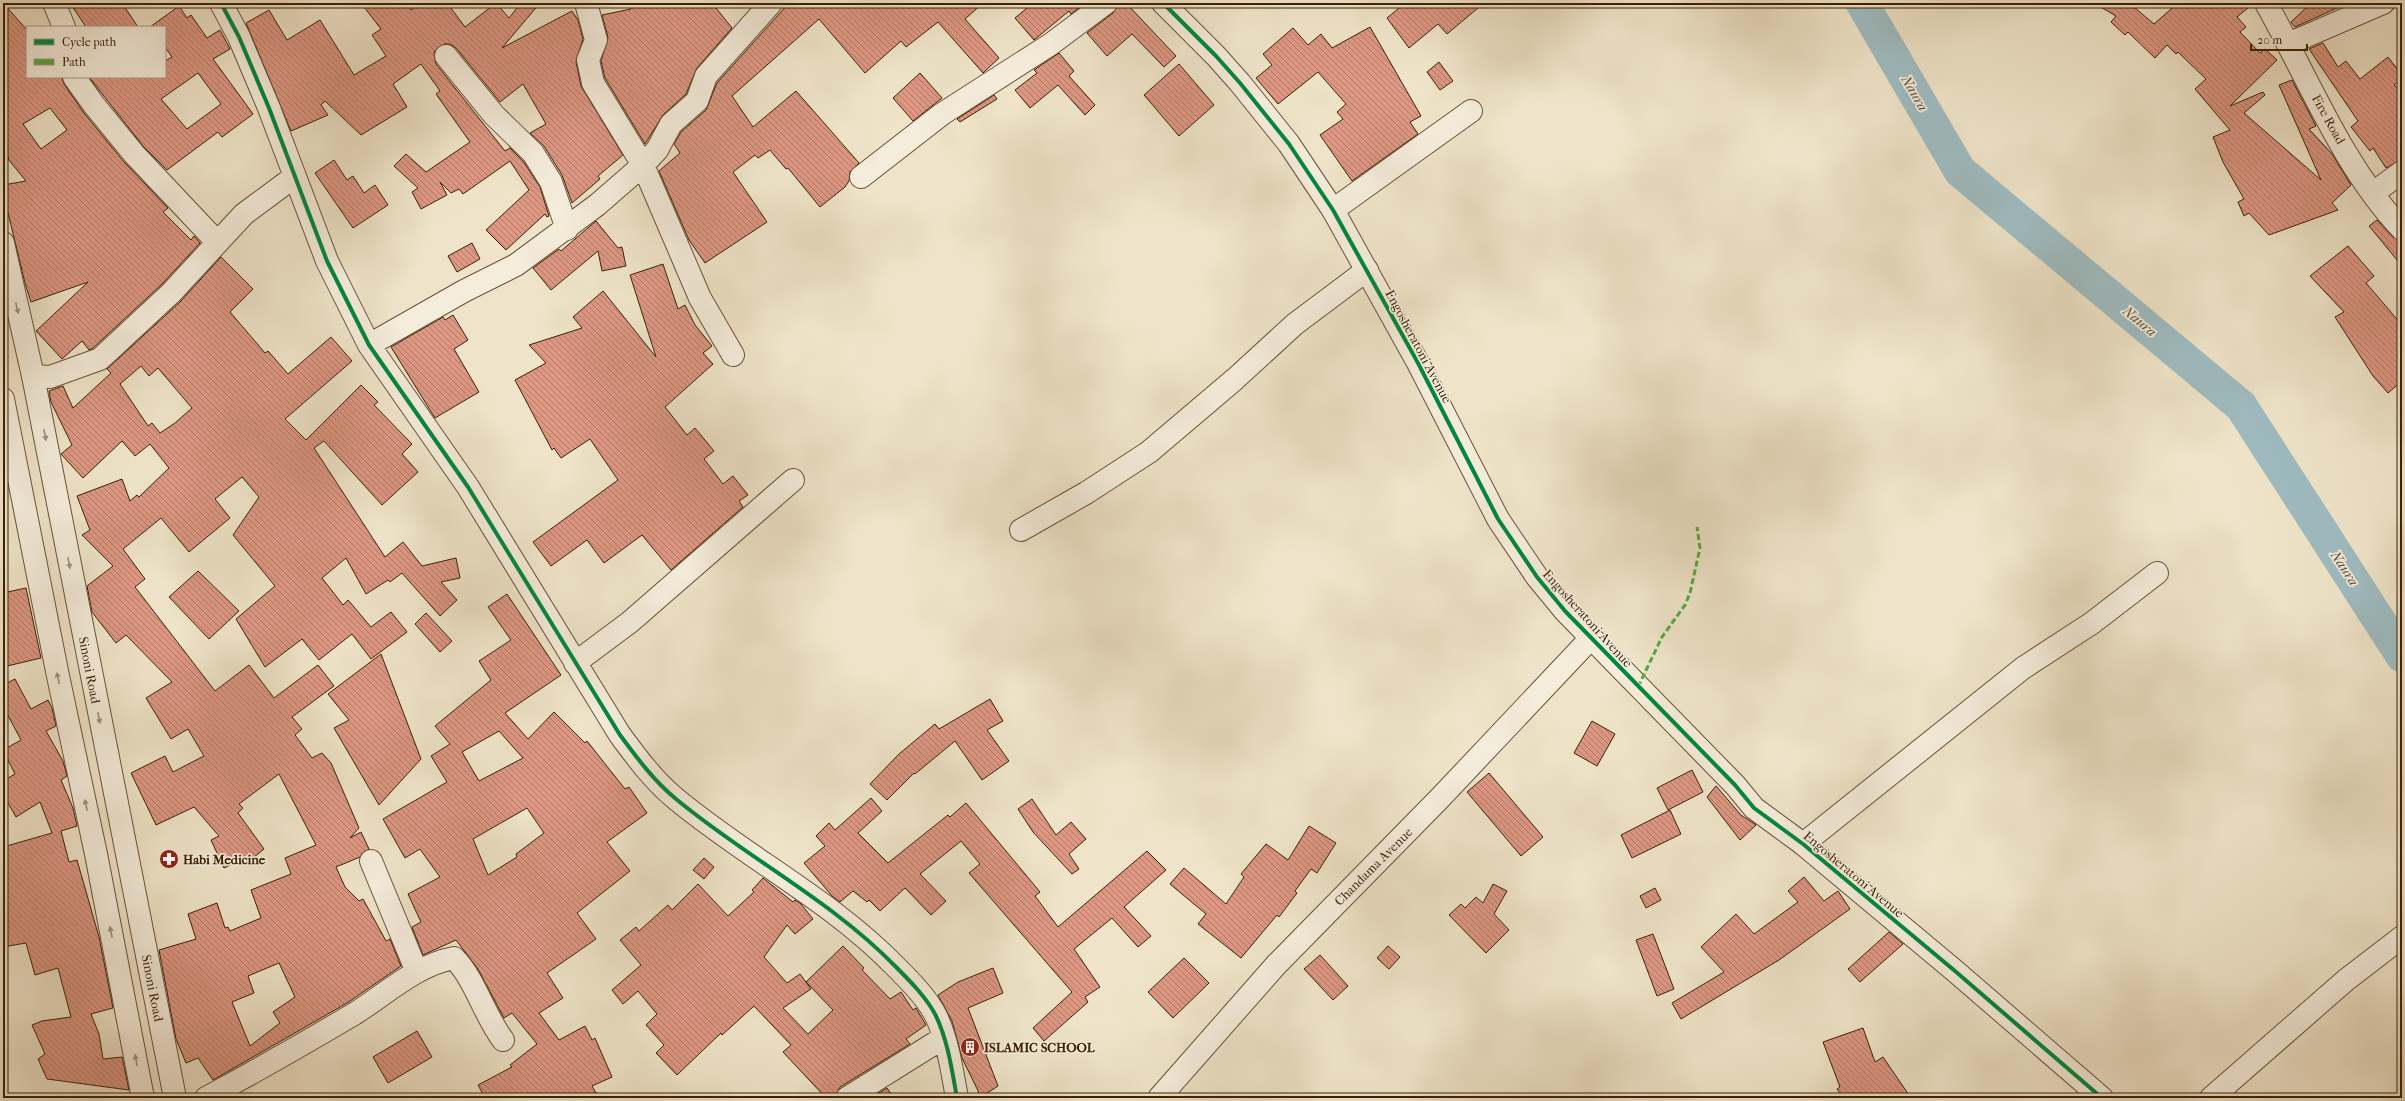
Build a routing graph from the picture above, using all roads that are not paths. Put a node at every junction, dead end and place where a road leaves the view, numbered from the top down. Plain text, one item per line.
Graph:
1 (54, 3) edge
2 (221, 3) edge
3 (586, 3) edge
4 (771, 3) edge
5 (1106, 3) edge
6 (1164, 3) edge
7 (2266, 3) edge
8 (2383, 3) edge
9 (64, 26) edge
10 (2288, 44) junction
11 (446, 56) dead end
12 (75, 78) edge
13 (1471, 110) dead end
14 (643, 165) junction
15 (2402, 172) edge
16 (294, 177) junction
17 (861, 177) dead end
18 (2373, 193) junction
19 (1334, 210) junction
20 (567, 229) junction
21 (2402, 229) edge
22 (217, 242) junction
23 (3, 243) edge
24 (1367, 270) junction
25 (369, 345) junction
26 (733, 355) dead end
27 (33, 376) junction
28 (3, 398) edge
29 (793, 480) dead end
30 (1021, 530) dead end
31 (2157, 573) dead end
32 (1591, 638) junction
33 (575, 663) junction
34 (1803, 844) junction
35 (371, 861) dead end
36 (2402, 937) edge
37 (417, 972) junction
38 (944, 1038) junction
39 (503, 1040) dead end
40 (2100, 1097) edge
41 (143, 1098) edge
42 (175, 1098) edge
43 (206, 1098) edge
44 (847, 1098) edge
45 (957, 1098) edge
46 (1159, 1098) edge
47 (2211, 1098) edge

1 - 9 street
2 - 16 street
3 - 14 street
4 - 14 street
5 - 17 street
6 - 19 street, Engosheratoni Avenue
7 - 10 street, Fire Road
8 - 10 street
10 - 18 street, Fire Road
11 - 20 street
12 - 22 street
13 - 19 street
14 - 20 street
14 - 26 street
15 - 18 street
16 - 22 street
16 - 25 street
18 - 21 street, Fire Road
19 - 24 street, Engosheratoni Avenue
20 - 25 street
22 - 27 street
23 -> 27 street, Sinoni Road
24 - 30 street
24 - 32 street, Engosheratoni Avenue
25 - 33 street
27 -> 42 street, Sinoni Road
41 -> 28 street
29 - 33 street
31 - 34 street
32 - 34 street, Engosheratoni Avenue
32 - 46 street, Chandama Avenue
33 - 38 street
34 - 40 street, Engosheratoni Avenue
35 - 37 street
36 - 47 street
37 - 39 street
37 - 43 street
38 - 44 street
38 - 45 street

